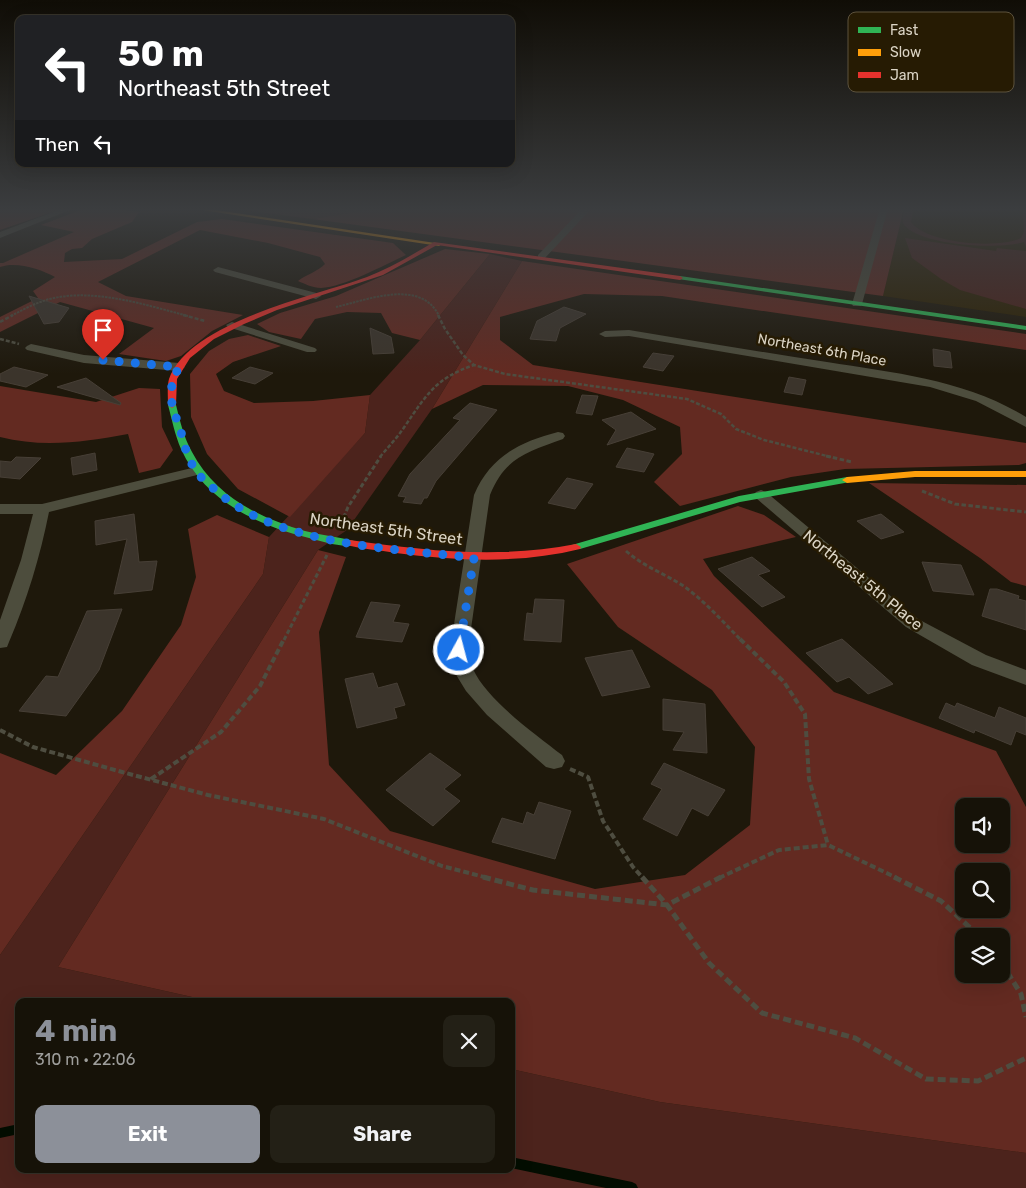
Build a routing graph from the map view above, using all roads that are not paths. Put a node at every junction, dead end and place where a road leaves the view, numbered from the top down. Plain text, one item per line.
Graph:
1 (399, 263) edge
2 (584, 263) edge
3 (869, 263) edge
4 (218, 270) dead end
5 (316, 296) junction
6 (857, 304) junction
7 (230, 326) junction
8 (1026, 328) edge
9 (606, 334) dead end
10 (31, 348) dead end
11 (311, 350) dead end
12 (179, 367) junction
13 (1026, 423) edge
14 (558, 436) dead end
15 (196, 472) junction
16 (1026, 474) edge
17 (761, 495) junction
18 (0, 509) edge
19 (42, 509) junction
20 (474, 558) junction
21 (0, 642) edge
22 (1026, 678) edge
23 (554, 761) road end

1 - 5 street, Northeast 5th Street
2 - 6 street
3 - 6 street
4 - 5 street
5 - 7 street, Northeast 5th Street
6 - 8 street
7 - 11 street
7 - 12 street, Northeast 5th Street
9 - 13 street, Northeast 6th Place
10 - 12 street
12 - 15 street, Northeast 5th Street
14 - 20 street
15 - 19 street
15 - 20 street, Northeast 5th Street
16 - 17 street, Northeast 5th Street
17 - 20 street, Northeast 5th Street
17 - 22 street, Northeast 5th Place
18 - 19 street
19 - 21 street
20 - 23 street

